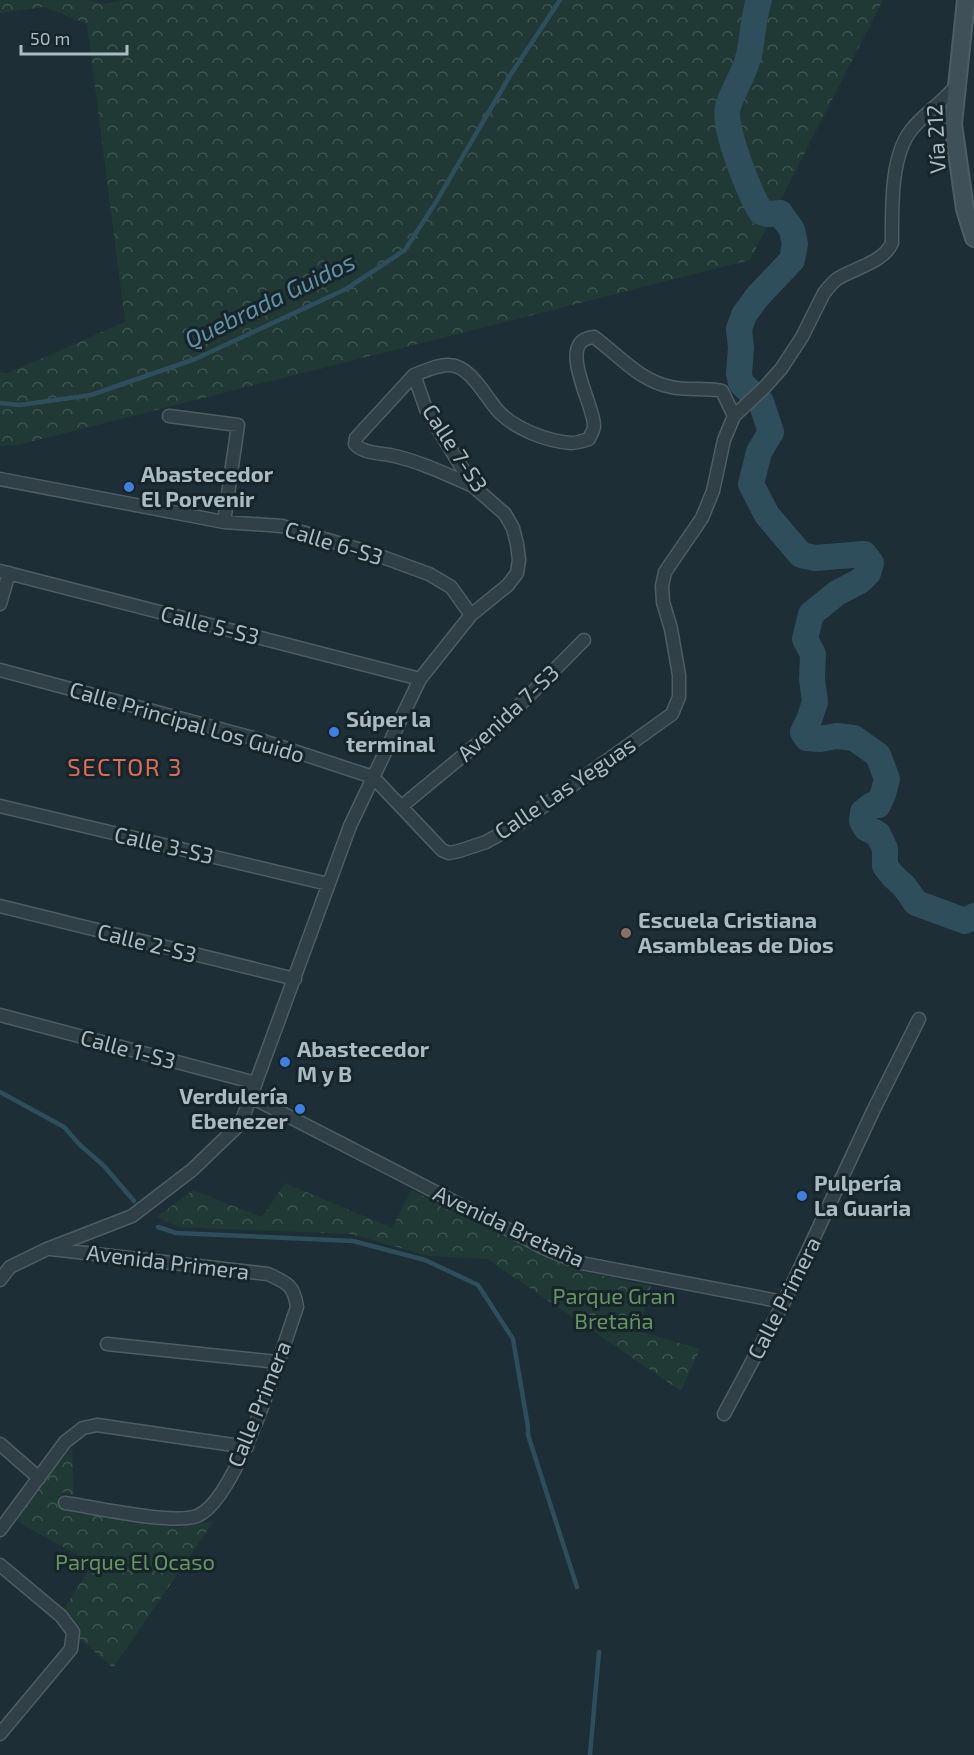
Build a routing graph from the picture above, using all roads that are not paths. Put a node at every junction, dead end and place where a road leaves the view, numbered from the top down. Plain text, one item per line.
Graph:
1 (966, 0) edge
2 (956, 86) junction
3 (974, 238) edge
4 (414, 375) junction
5 (734, 416) junction
6 (169, 417) dead end
7 (0, 479) edge
8 (473, 486) junction
9 (224, 522) junction
10 (4, 572) edge
11 (0, 604) edge
12 (471, 615) junction
13 (584, 640) dead end
14 (0, 670) edge
15 (420, 679) junction
16 (373, 777) junction
17 (0, 806) edge
18 (402, 806) junction
19 (328, 884) junction
20 (0, 906) edge
21 (295, 979) junction
22 (0, 1015) edge
23 (919, 1019) dead end
24 (256, 1083) junction
25 (251, 1097) junction
26 (47, 1248) junction
27 (5, 1266) edge
28 (0, 1280) edge
29 (287, 1283) joint
30 (784, 1302) junction
31 (107, 1344) dead end
32 (277, 1362) junction
33 (724, 1414) dead end
34 (0, 1444) edge
35 (247, 1447) junction
36 (39, 1478) junction
37 (65, 1503) dead end
38 (0, 1530) edge
39 (0, 1565) edge
40 (0, 1734) edge

1 - 2 main road, Vía 212
2 - 3 main road, Vía 212
2 - 5 street, Calle Las Yeguas
4 - 5 street, Calle 7-S3
4 - 8 street, Calle 7-S3
4 - 8 street
5 - 18 street, Calle Las Yeguas
6 - 9 street
7 - 9 street, Calle 6-S3
8 - 12 street, Calle 7-S3
9 - 12 street, Calle 6-S3
10 - 11 street
10 - 15 street, Calle 5-S3
12 - 15 street, Calle 7-S3
13 - 18 street, Avenida 7-S3
14 - 16 street, Calle Principal Los Guido
15 - 16 street, Calle 7-S3
16 - 18 street, Calle Las Yeguas
16 - 19 street
17 - 19 street, Calle 3-S3
19 - 21 street
20 - 21 street, Calle 2-S3
21 - 24 street
22 - 24 street, Calle 1-S3
23 - 30 street, Calle Primera
24 - 25 street
25 - 26 street
25 - 30 street, Avenida Bretaña
26 - 27 street
26 - 29 street, Avenida Primera
27 - 28 street
29 - 32 street, Calle Primera
30 - 33 street, Calle Primera
31 - 32 street
32 - 35 street, Calle Primera
34 - 36 street
35 - 36 street
35 - 37 street, Calle Primera
36 - 38 street
39 - 40 street

